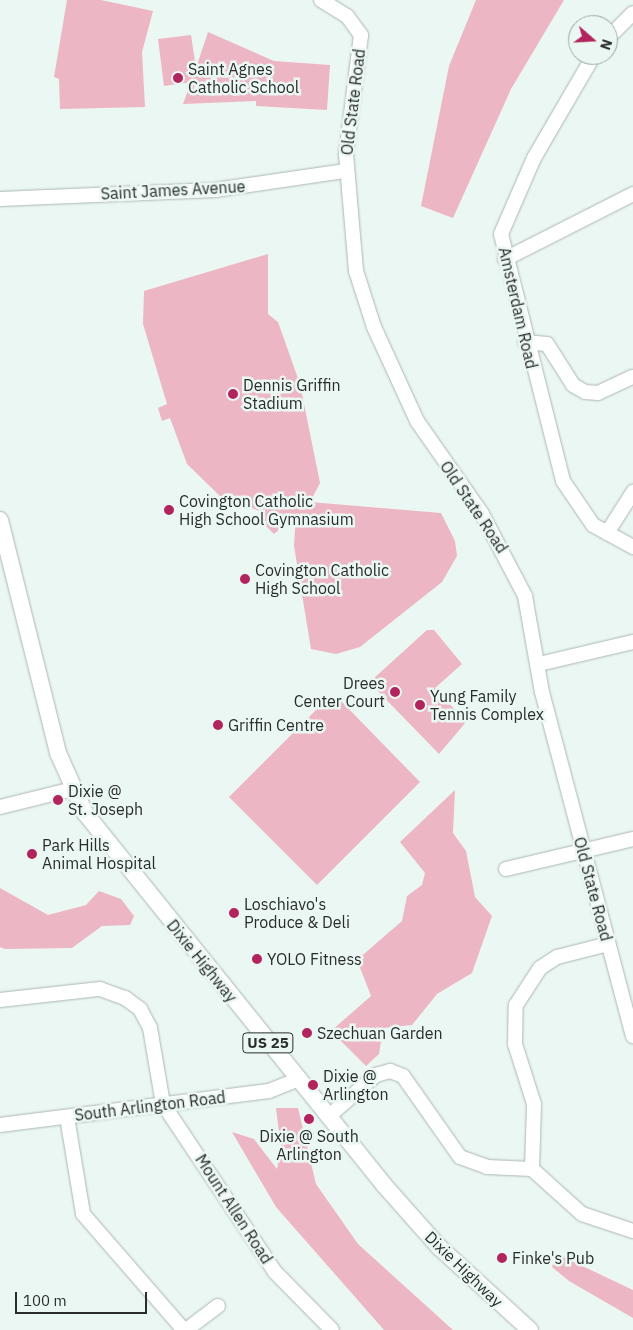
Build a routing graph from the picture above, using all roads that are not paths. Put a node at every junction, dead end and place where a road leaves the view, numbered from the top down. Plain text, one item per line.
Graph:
1 (321, 0) edge
2 (633, 13) edge
3 (618, 28) edge
4 (587, 65) edge
5 (346, 171) junction
6 (633, 194) edge
7 (0, 198) edge
8 (505, 259) junction
9 (525, 342) junction
10 (633, 377) edge
11 (633, 492) edge
12 (0, 520) edge
13 (607, 533) junction
14 (633, 547) edge
15 (633, 642) edge
16 (538, 664) junction
17 (73, 789) junction
18 (0, 806) edge
19 (633, 839) edge
20 (583, 850) junction
21 (506, 869) dead end
22 (608, 944) junction
23 (0, 1000) edge
24 (633, 1036) edge
25 (298, 1079) junction
26 (163, 1104) junction
27 (66, 1117) junction
28 (328, 1117) junction
29 (0, 1125) edge
30 (532, 1169) junction
31 (633, 1231) edge
32 (218, 1306) dead end
33 (185, 1330) edge
34 (332, 1330) edge
35 (530, 1330) edge

1 - 5 street, Old State Road
2 - 3 street
4 - 8 street, Amsterdam Road
5 - 7 street, Saint James Avenue
5 - 16 street, Old State Road
6 - 8 street
8 - 9 street, Amsterdam Road
9 - 10 street
9 - 13 street, Amsterdam Road
11 - 13 street
12 - 17 main road, Dixie Highway / US 25
13 - 14 street, Amsterdam Road
15 - 16 street
16 - 20 street, Old State Road
17 - 18 street
17 - 25 main road, Dixie Highway / US 25
19 - 20 street
20 - 21 street
20 - 22 street, Old State Road
22 - 24 street, Old State Road
22 - 30 street
23 - 26 street
25 - 26 street, South Arlington Road
25 - 28 main road, Dixie Highway / US 25
26 - 27 street, South Arlington Road
26 - 34 street, Mount Allen Road
27 - 29 street, South Arlington Road
27 - 33 street
28 - 30 street
28 - 35 main road, Dixie Highway / US 25
30 - 31 street
32 - 33 street

